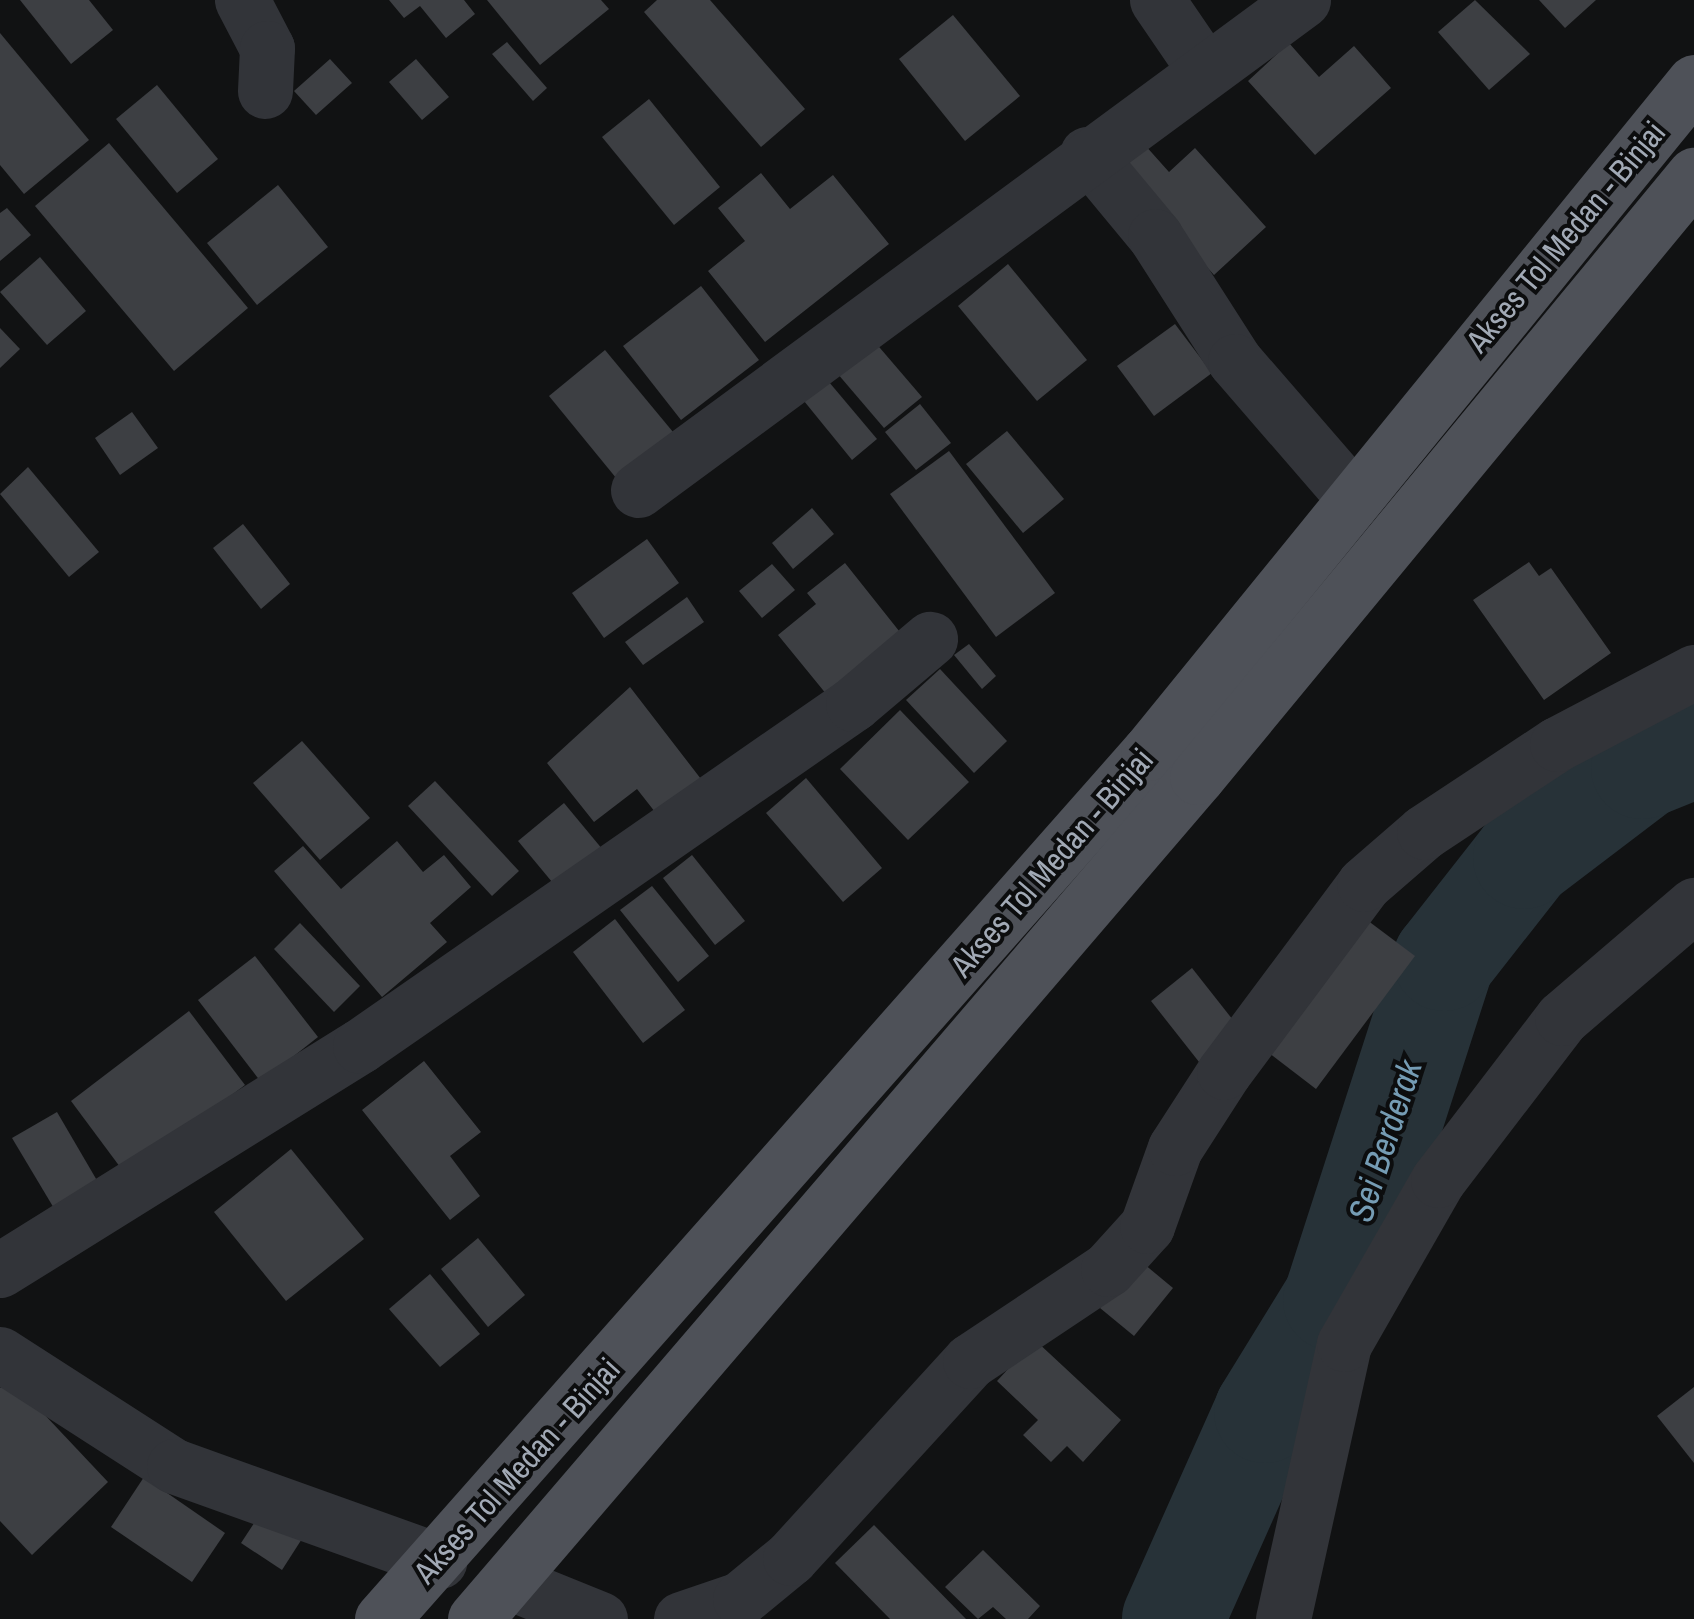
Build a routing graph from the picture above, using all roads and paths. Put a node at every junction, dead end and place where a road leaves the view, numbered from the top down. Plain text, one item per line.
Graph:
1 (242, 0) edge
2 (1156, 0) edge
3 (1303, 0) edge
4 (1204, 69) junction
5 (1694, 82) edge
6 (265, 91) dead end
7 (1642, 145) junction
8 (1087, 154) junction
9 (1691, 179) edge
10 (638, 490) dead end
11 (1352, 496) junction
12 (930, 640) dead end
13 (1694, 672) edge
14 (1694, 905) edge
15 (0, 1270) edge
16 (0, 1354) edge
17 (439, 1561) junction
18 (493, 1601) edge
19 (382, 1619) edge
20 (600, 1619) edge
21 (682, 1619) edge
22 (1282, 1619) edge

1 - 6 street
2 - 4 street
3 - 4 street
4 - 8 street
5 - 7 main road, Akses Tol Medan - Binjai
7 - 9 main road
7 - 11 main road, Akses Tol Medan - Binjai
8 - 10 street
8 - 11 street
9 - 18 main road, Akses Tol Medan - Binjai
11 - 17 main road, Akses Tol Medan - Binjai
12 - 15 street
13 - 21 street
14 - 22 street
16 - 17 street
17 - 19 main road, Akses Tol Medan - Binjai
18 - 20 street

